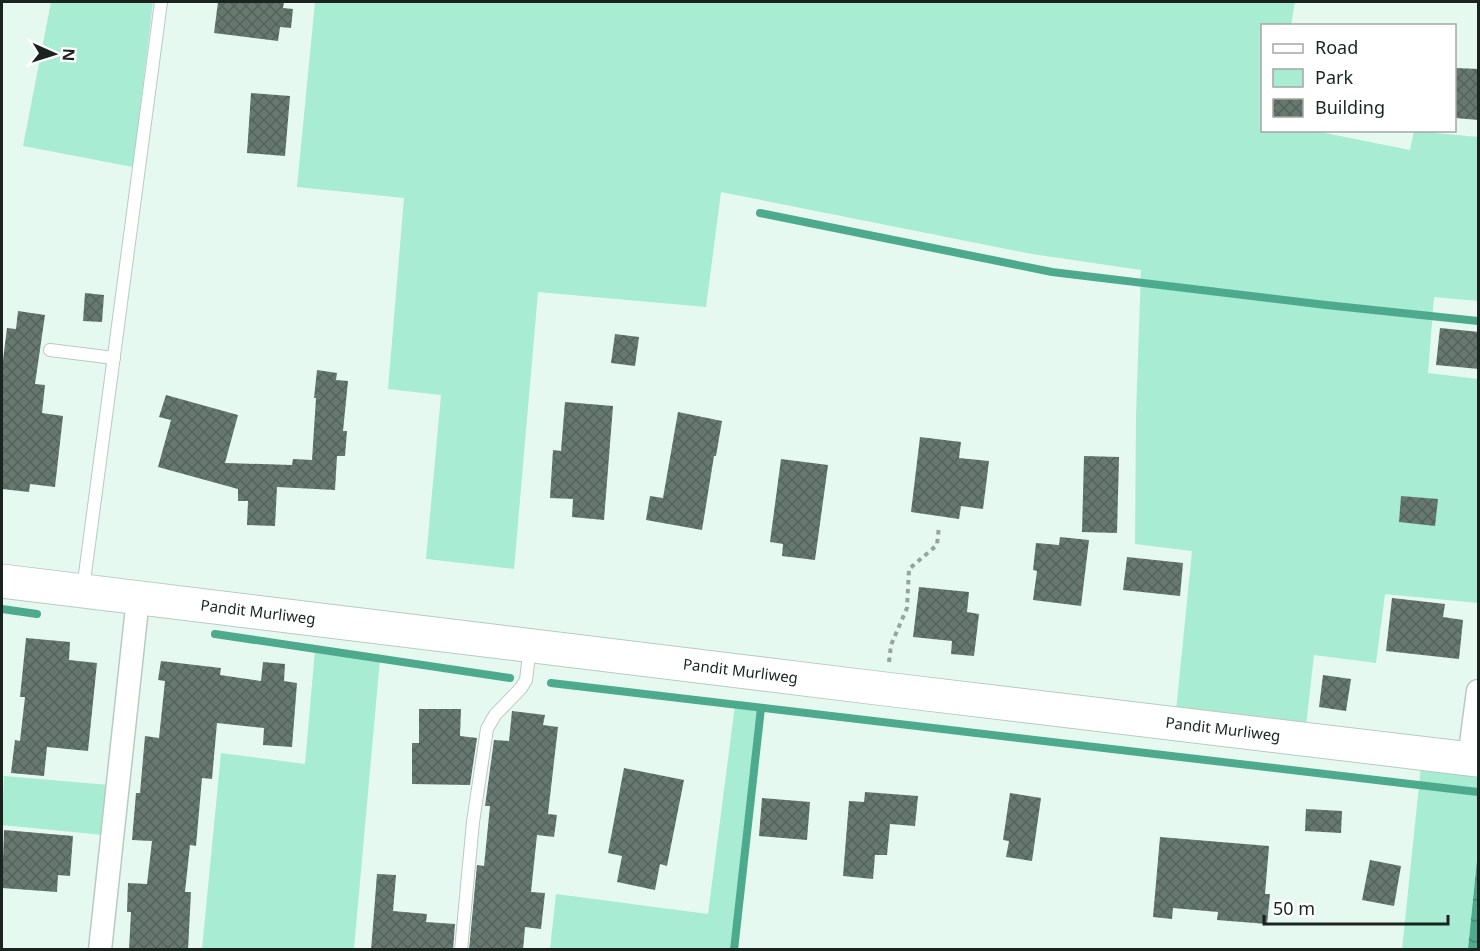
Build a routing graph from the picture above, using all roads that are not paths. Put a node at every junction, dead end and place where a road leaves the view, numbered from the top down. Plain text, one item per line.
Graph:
1 (161, 2) edge
2 (50, 350) dead end
3 (114, 358) junction
4 (2, 581) edge
5 (83, 591) junction
6 (138, 598) junction
7 (531, 646) junction
8 (1479, 691) edge
9 (1475, 759) edge
10 (100, 950) edge
11 (461, 950) edge

1 - 3 lane
2 - 3 lane
3 - 5 lane
4 - 5 street, Pandit Murliweg
5 - 6 street, Pandit Murliweg
6 - 7 street, Pandit Murliweg
6 - 10 street
7 - 9 street, Pandit Murliweg
7 - 11 lane
8 - 9 street

